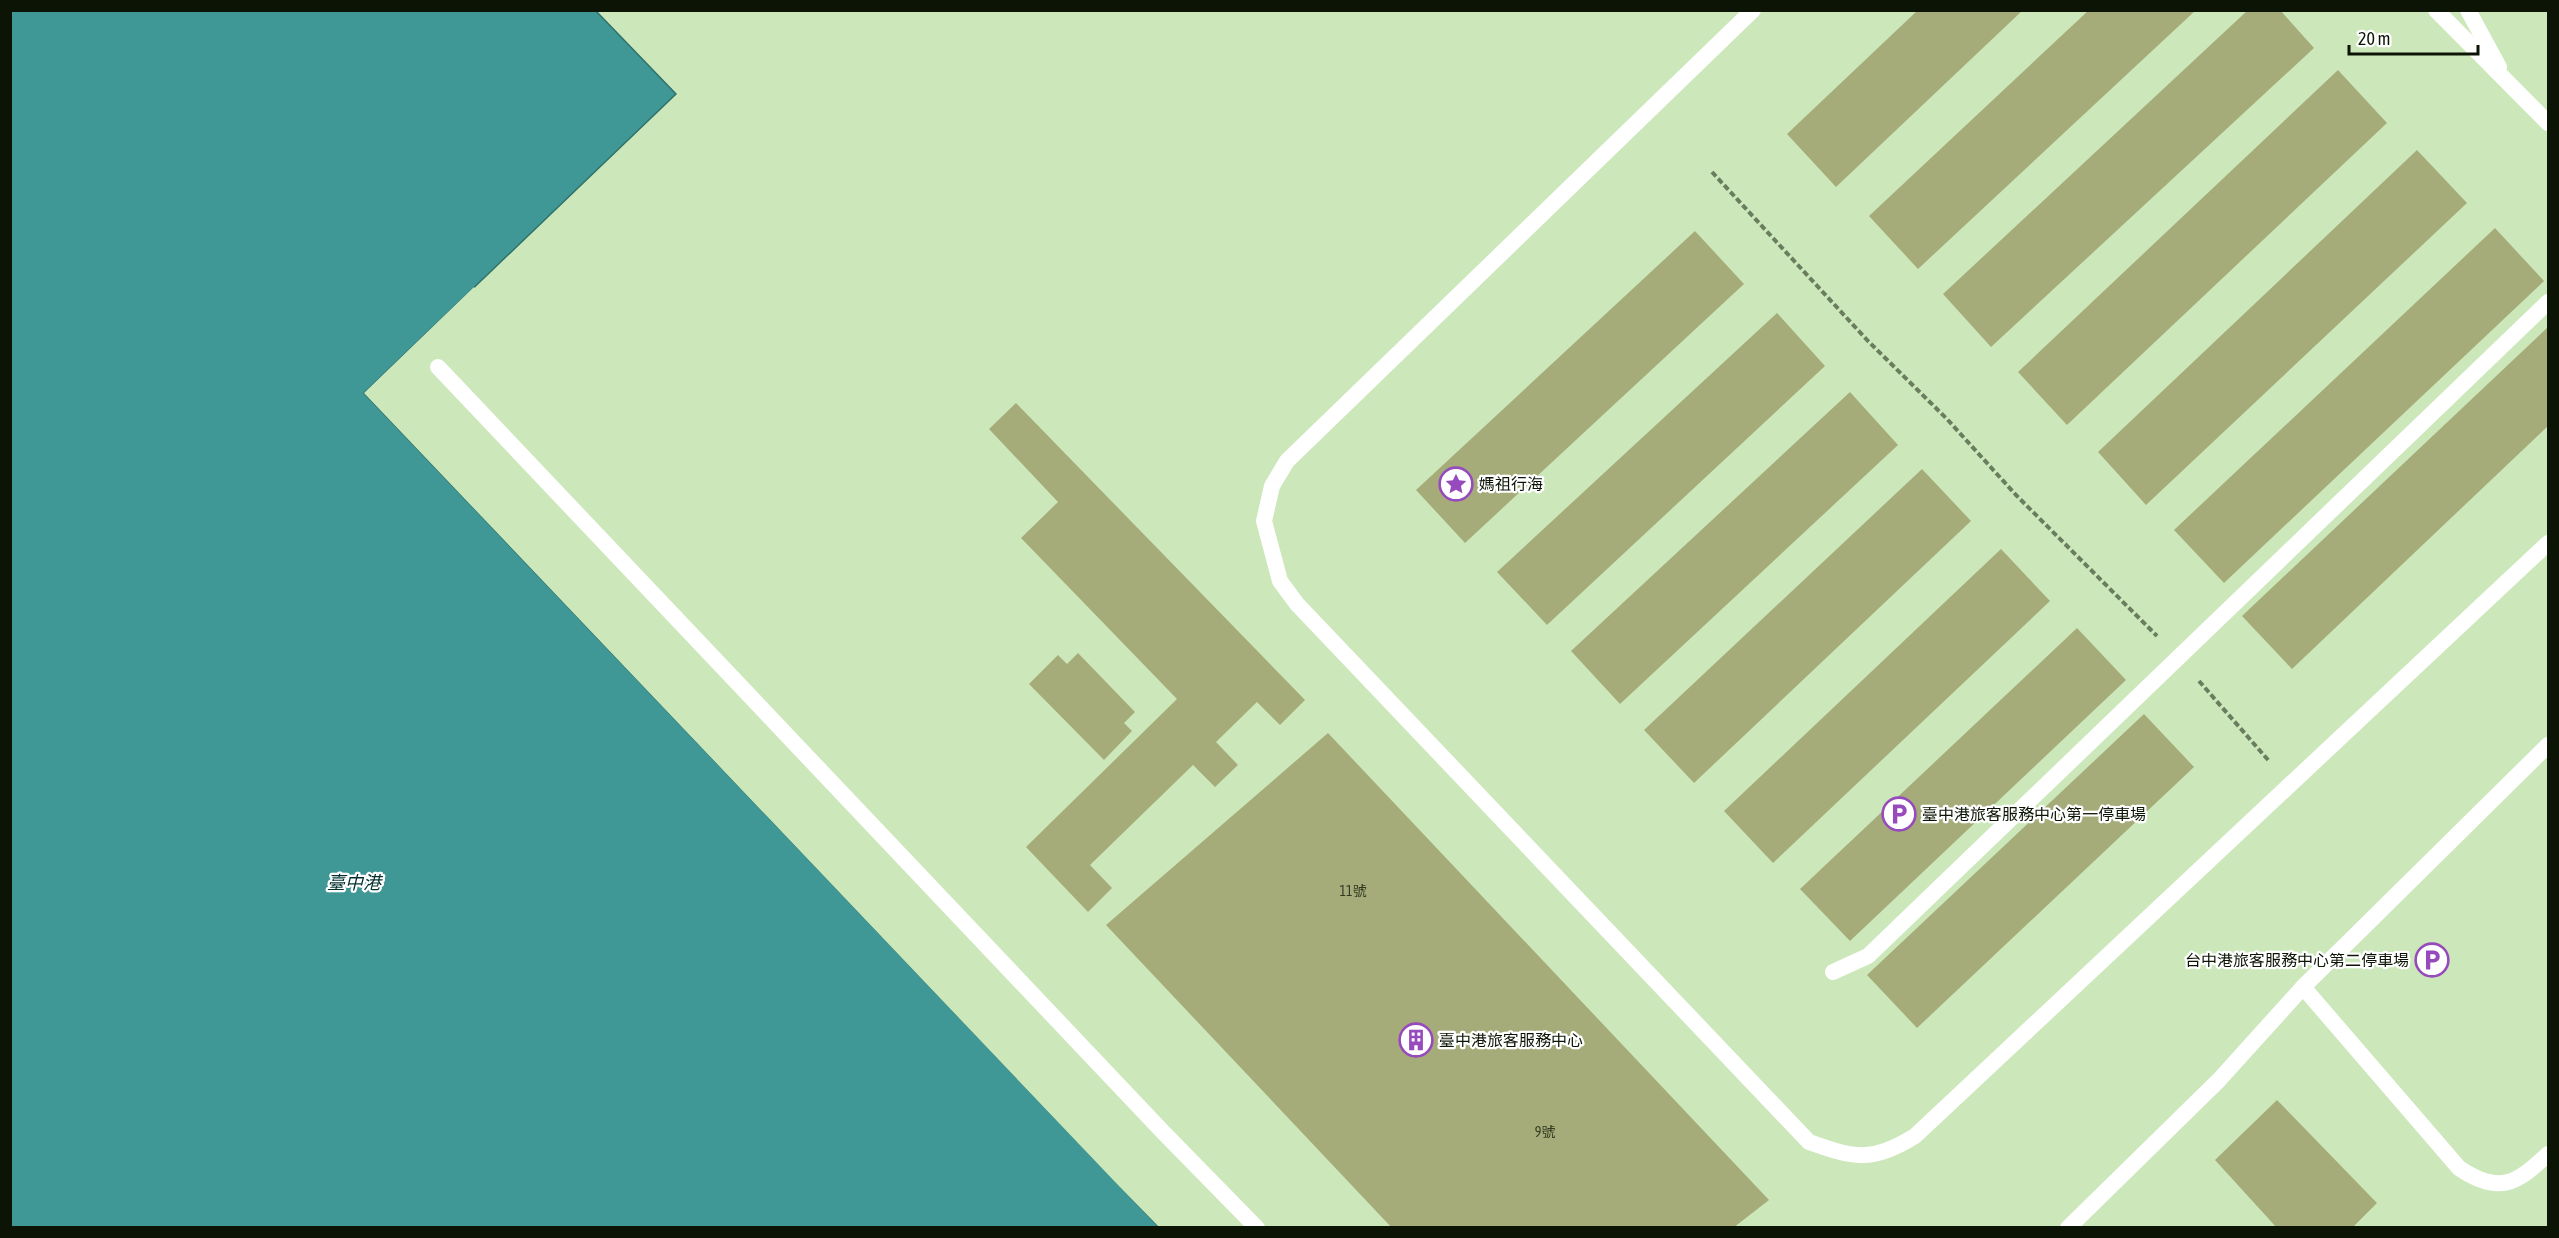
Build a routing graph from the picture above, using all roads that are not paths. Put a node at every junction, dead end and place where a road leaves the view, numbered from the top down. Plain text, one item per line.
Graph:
1 (1753, 10) edge
2 (2436, 10) edge
3 (2468, 10) edge
4 (2510, 86) junction
5 (2548, 123) edge
6 (2548, 302) edge
7 (438, 367) dead end
8 (2548, 543) edge
9 (2548, 745) edge
10 (1833, 972) dead end
11 (2303, 987) junction
12 (2548, 1154) edge
13 (1252, 1226) edge
14 (2068, 1227) edge

1 - 8 lane
2 - 4 lane
3 - 4 lane
4 - 5 lane
6 - 10 lane
7 - 13 lane
9 - 11 lane
11 - 12 lane
11 - 14 lane

